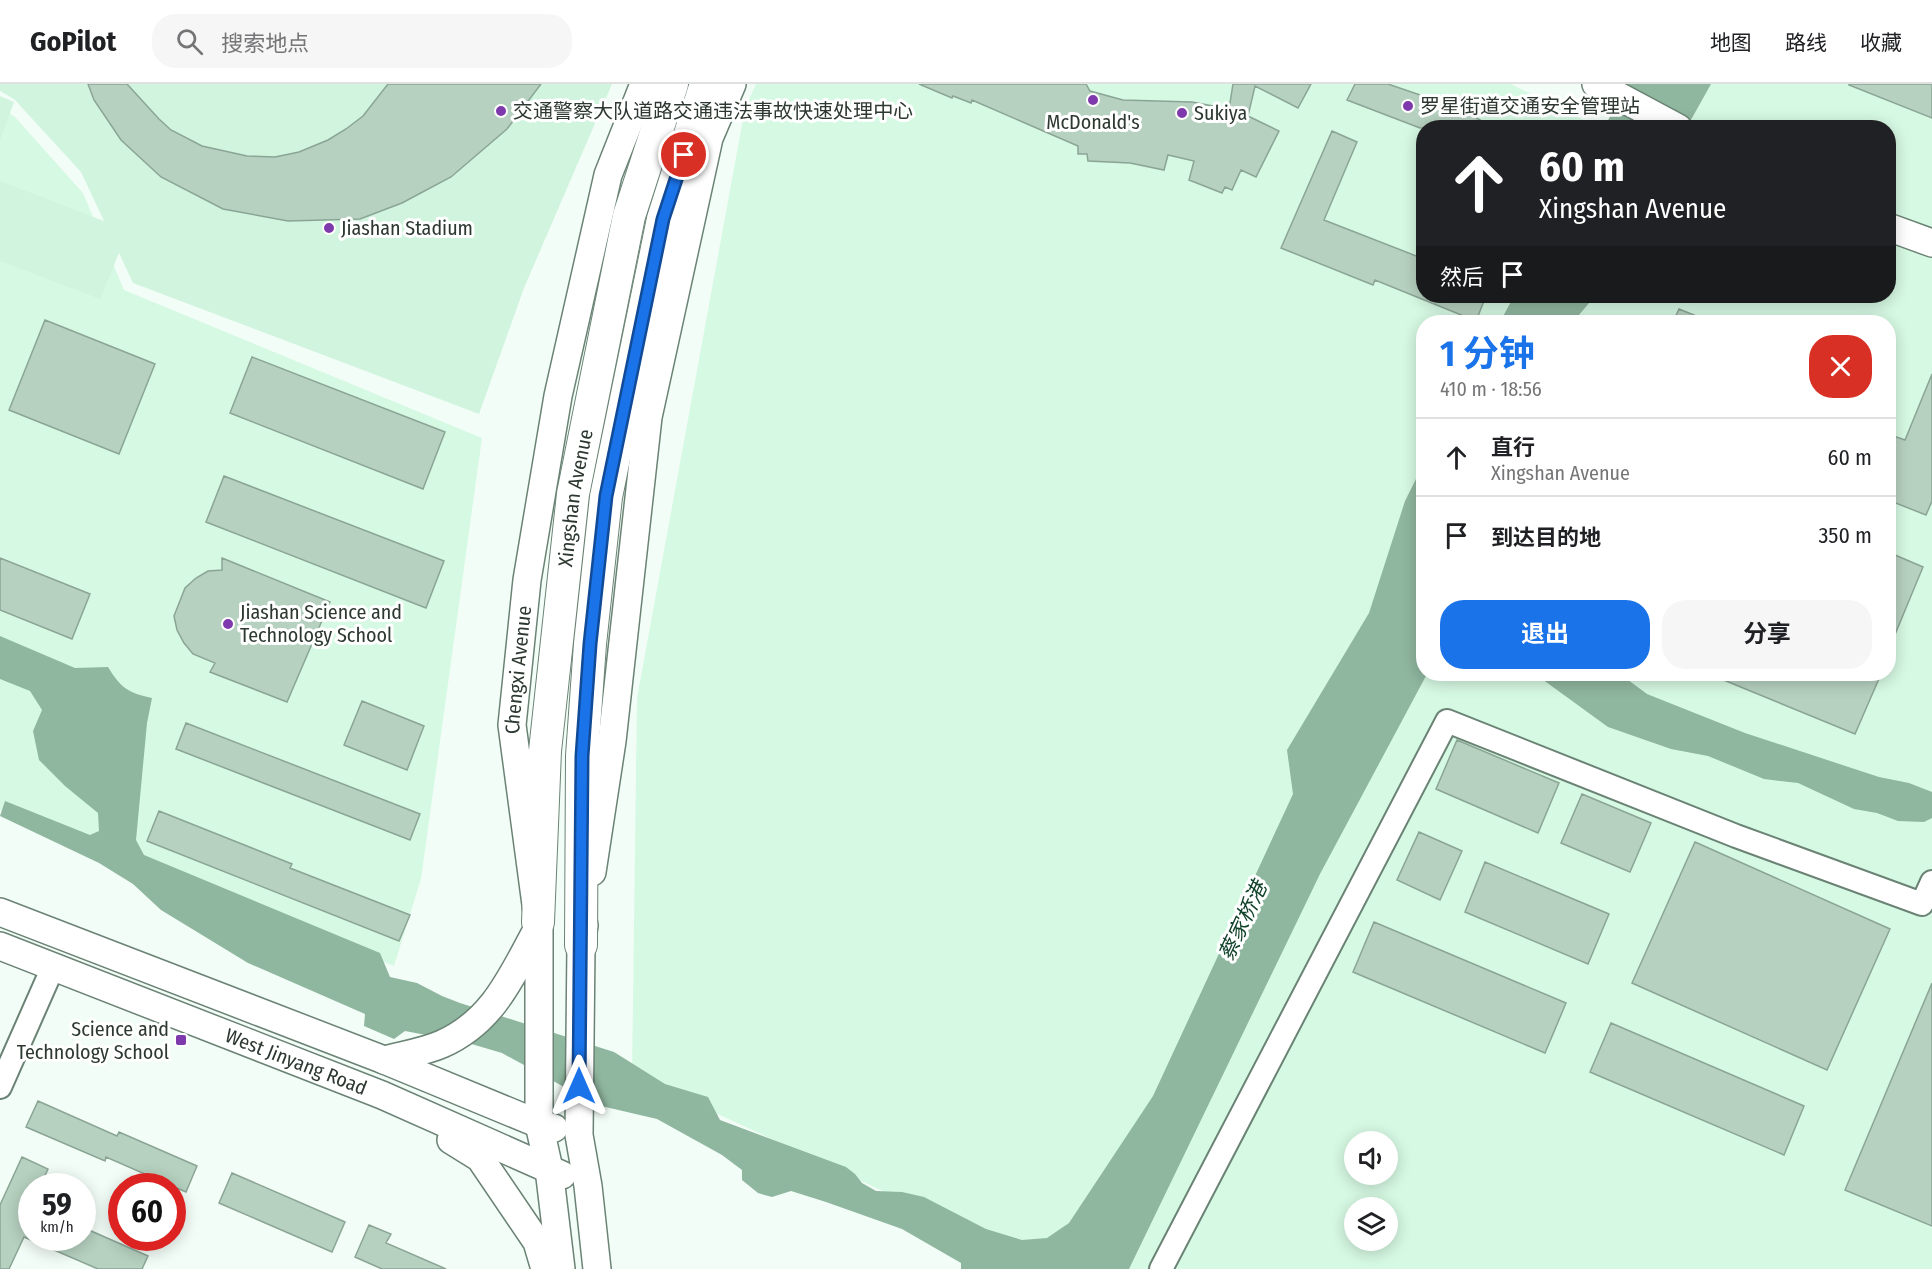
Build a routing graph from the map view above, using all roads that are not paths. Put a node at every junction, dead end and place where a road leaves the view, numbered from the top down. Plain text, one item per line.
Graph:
1 (644, 84) edge
2 (672, 84) edge
3 (706, 84) edge
4 (732, 84) edge
5 (1596, 84) edge
6 (1663, 120) edge
7 (1896, 230) edge
8 (1932, 243) edge
9 (1932, 882) edge
10 (0, 912) edge
11 (538, 925) junction
12 (581, 945) junction
13 (0, 946) edge
14 (47, 964) junction
15 (0, 1056) edge
16 (384, 1060) junction
17 (0, 1087) edge
18 (382, 1095) junction
19 (539, 1124) junction
20 (579, 1135) junction
21 (549, 1169) junction
22 (588, 1186) junction
23 (545, 1269) edge
24 (561, 1269) edge
25 (597, 1269) edge
26 (1161, 1269) edge

1 - 11 main road, Chengxi Avenue
2 - 11 highway, Xingshan Avenue
3 - 12 highway, Xingshan Avenue
4 - 12 main road
5 - 6 main road
7 - 8 main road
9 - 26 street
10 - 16 main road, West Jinyang Road
11 - 16 main road
11 - 19 main road, Chengxi Avenue
12 - 20 main road
13 - 14 main road, West Jinyang Road
14 - 15 street
14 - 17 street
14 - 18 main road, West Jinyang Road
16 - 19 main road, West Jinyang Road
18 - 21 main road, West Jinyang Road
18 - 23 main road
19 - 20 main road, West Jinyang Road
19 - 21 main road, Chengxi Avenue
20 - 22 main road
21 - 22 main road, West Jinyang Road
21 - 24 main road, Chengxi Avenue
22 - 25 main road

